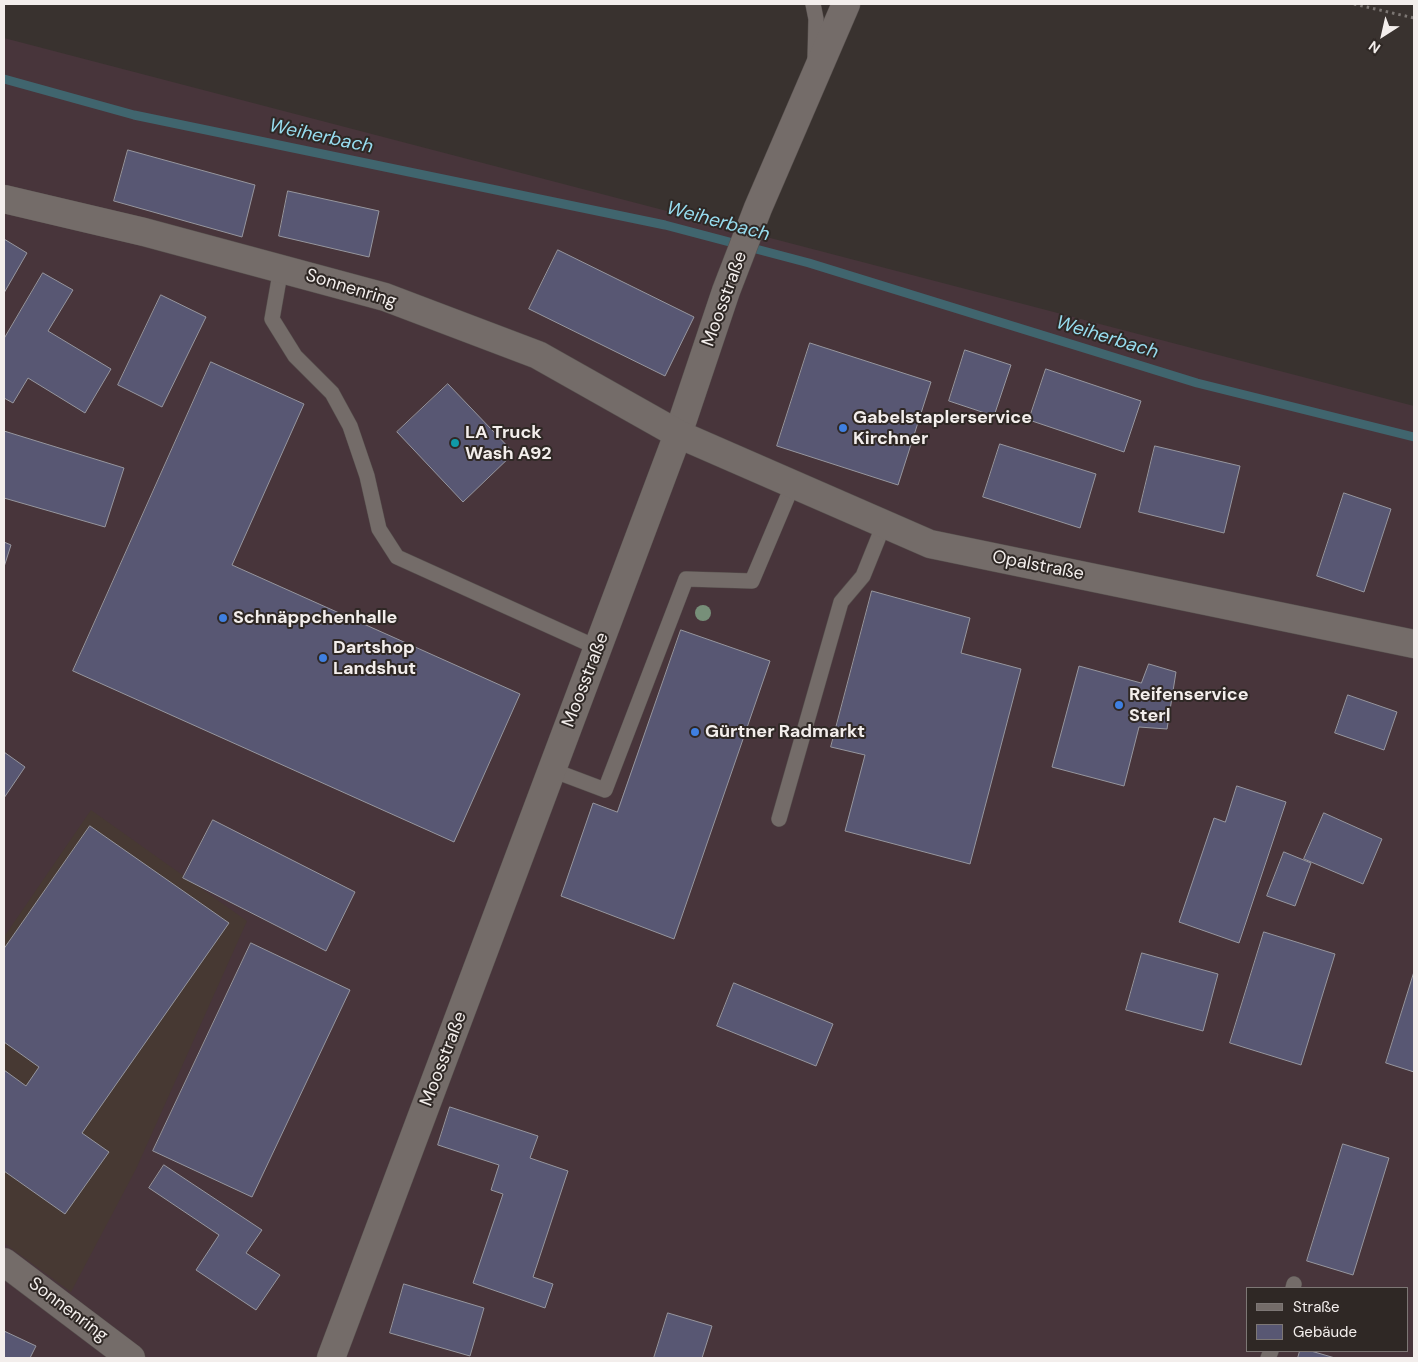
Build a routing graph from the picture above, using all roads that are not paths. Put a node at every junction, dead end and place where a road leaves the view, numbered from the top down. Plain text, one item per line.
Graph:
1 (813, 4) edge
2 (846, 4) edge
3 (814, 78) junction
4 (4, 199) edge
5 (281, 268) junction
6 (678, 434) junction
7 (793, 484) junction
8 (884, 524) junction
9 (1414, 644) edge
10 (598, 648) junction
11 (552, 770) junction
12 (779, 819) dead end
13 (4, 1262) edge
14 (131, 1358) edge
15 (331, 1358) edge

1 - 3 lane
2 - 3 street, Moosstraße
3 - 6 street, Moosstraße
4 - 5 street, Sonnenring
5 - 6 street, Sonnenring
5 - 10 lane
6 - 7 street, Opalstraße
6 - 10 street, Moosstraße
7 - 8 street, Opalstraße
7 - 11 lane
8 - 9 street, Opalstraße
8 - 12 lane
10 - 11 street, Moosstraße
11 - 15 street, Moosstraße
13 - 14 street, Sonnenring

